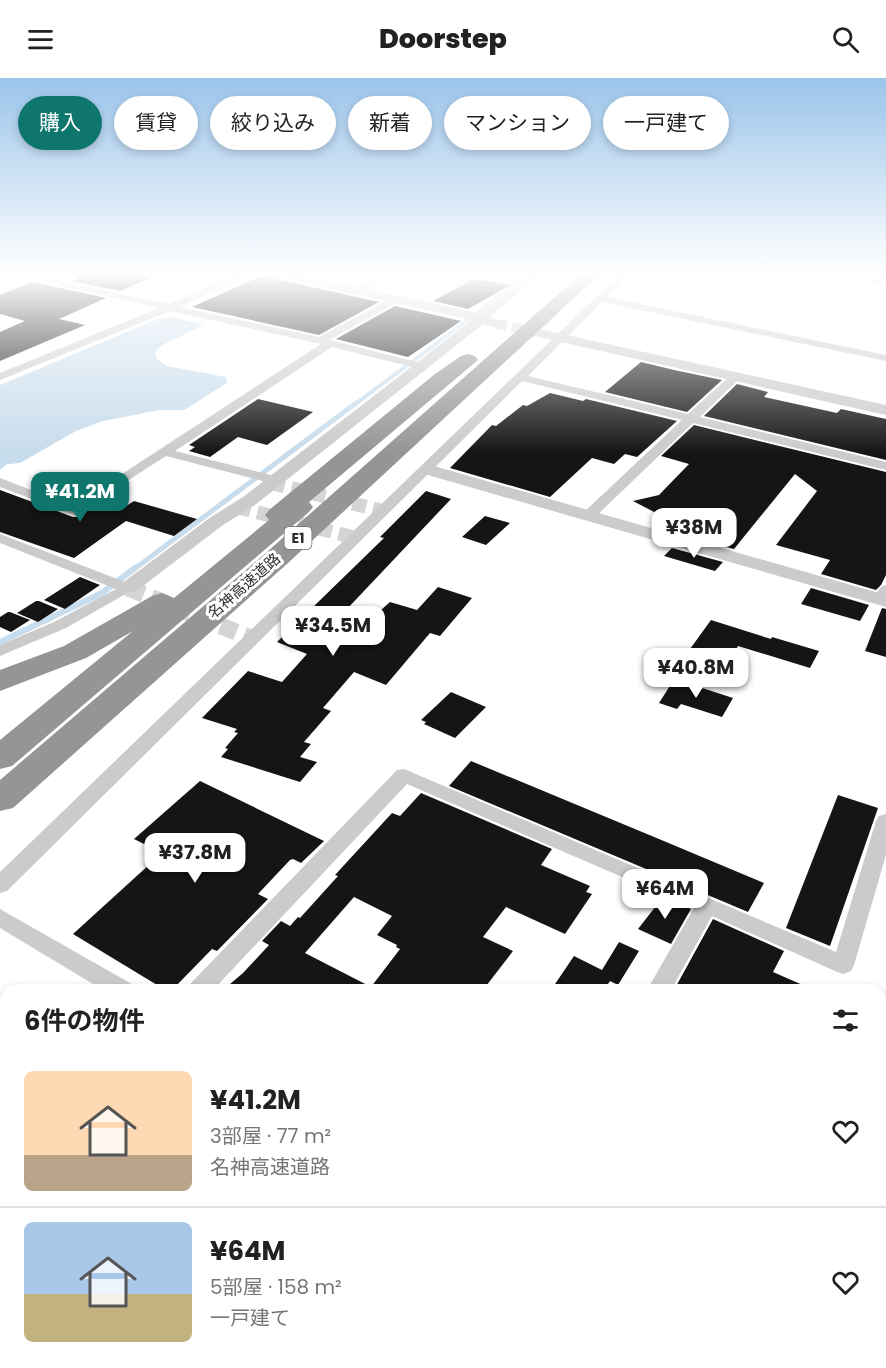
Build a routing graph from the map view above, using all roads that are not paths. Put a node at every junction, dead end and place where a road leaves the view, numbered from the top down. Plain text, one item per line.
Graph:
1 (111, 333) edge
2 (284, 333) edge
3 (340, 333) edge
4 (469, 333) edge
5 (501, 333) edge
6 (525, 333) edge
7 (539, 333) tunnel mouth
8 (562, 333) edge
9 (767, 333) edge
10 (558, 337) junction
11 (325, 342) junction
12 (474, 357) junction
13 (886, 358) edge
14 (413, 365) junction
15 (736, 376) junction
16 (0, 377) edge
17 (519, 377) junction
18 (886, 410) edge
19 (690, 419) junction
20 (165, 452) junction
21 (886, 466) edge
22 (427, 469) junction
23 (264, 477) junction
24 (0, 482) edge
25 (588, 516) junction
26 (0, 538) edge
27 (119, 585) junction
28 (884, 597) edge
29 (0, 651) edge
30 (0, 681) edge
31 (0, 758) edge
32 (0, 801) edge
33 (886, 821) edge
34 (879, 869) edge
35 (0, 885) edge
36 (707, 905) junction
37 (0, 917) edge
38 (112, 984) edge
39 (205, 984) edge
40 (662, 984) edge

1 - 16 street
2 - 11 street
3 - 11 street
4 - 14 street
5 - 12 highway, 名神高速道路 / E1
6 - 32 highway, 名神高速道路 / E1
7 - 10 street
8 - 10 street
9 - 13 street
10 - 15 street
10 - 17 street
11 - 14 street
11 - 20 street
12 - 30 highway
12 - 31 highway, 名神高速道路 / E1
14 - 23 street
15 - 18 street
15 - 19 street
17 - 19 street
17 - 22 street
19 - 21 street
19 - 25 street
20 - 23 street
20 - 24 street
22 - 25 street
22 - 35 street
23 - 27 street
25 - 28 street
26 - 27 street
27 - 29 street
33 - 34 street
34 - 36 street
36 - 39 street
36 - 40 street
37 - 38 street

